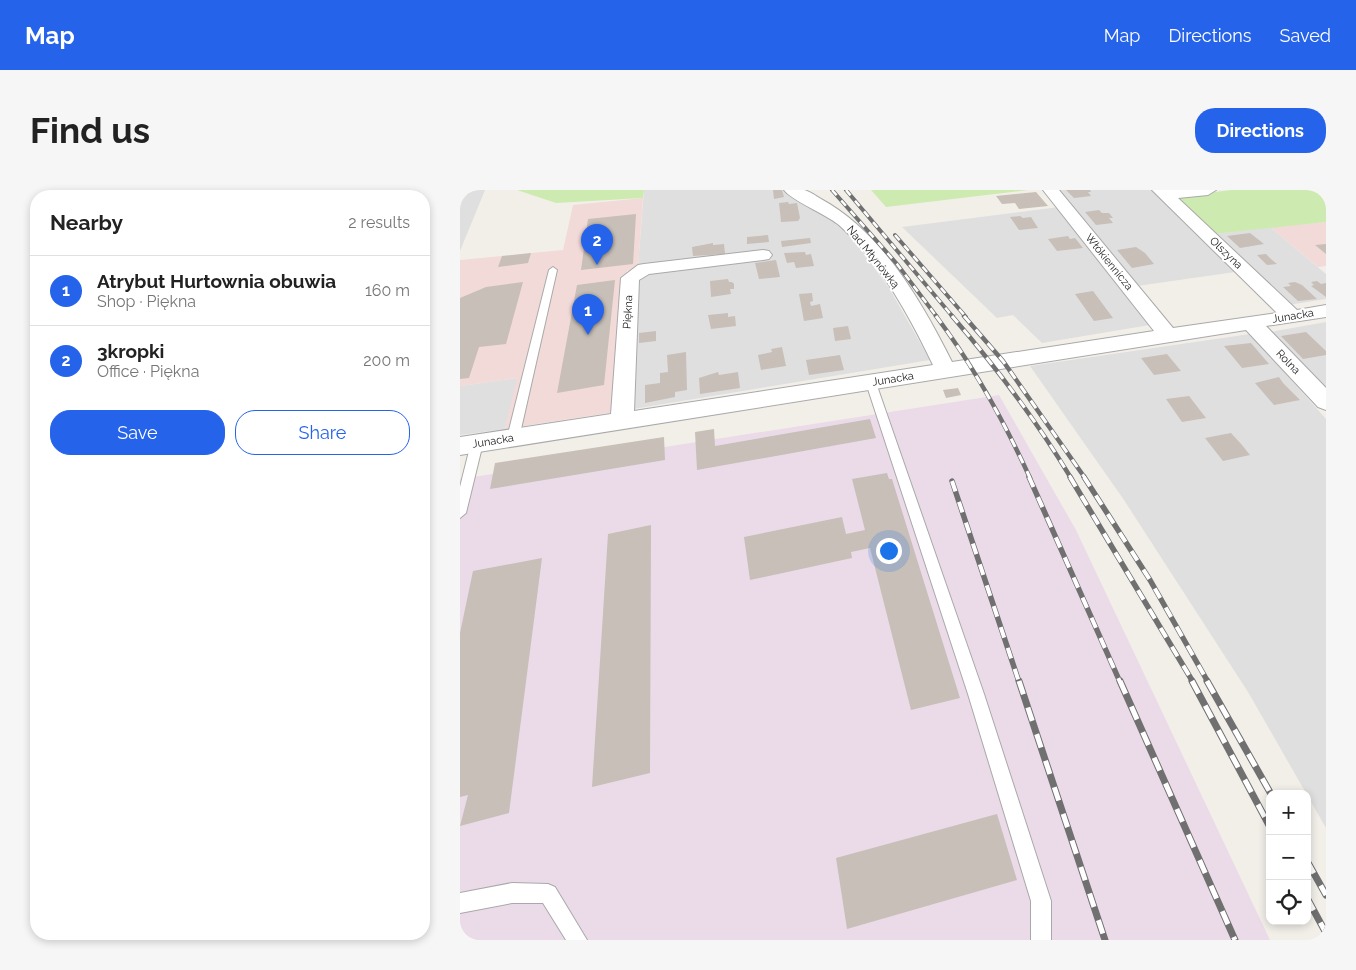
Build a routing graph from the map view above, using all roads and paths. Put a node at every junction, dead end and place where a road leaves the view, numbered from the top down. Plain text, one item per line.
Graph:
1 (792, 190) edge
2 (1051, 190) edge
3 (1208, 190) edge
4 (1162, 193) edge
5 (763, 255) dead end
6 (552, 270) dead end
7 (1326, 311) edge
8 (1292, 316) junction
9 (1251, 323) junction
10 (1167, 334) junction
11 (946, 371) junction
12 (871, 383) junction
13 (1326, 402) edge
14 (622, 421) junction
15 (513, 438) junction
16 (468, 445) edge
17 (460, 512) edge
18 (460, 903) edge
19 (577, 940) edge
20 (1041, 940) edge

1 - 11 street, Nad Młynówką
2 - 10 street, Włókiennicza
3 - 4 street
4 - 8 street, Olszyna
5 - 14 street, Piękna
6 - 15 lane
7 - 8 street, Junacka
8 - 9 street, Junacka
9 - 10 street, Junacka
9 - 13 street, Rolna
10 - 11 street, Junacka
11 - 12 street, Junacka
12 - 14 street, Junacka
12 - 20 lane
14 - 15 street, Junacka
15 - 16 street, Junacka
16 - 17 lane
18 - 19 lane

